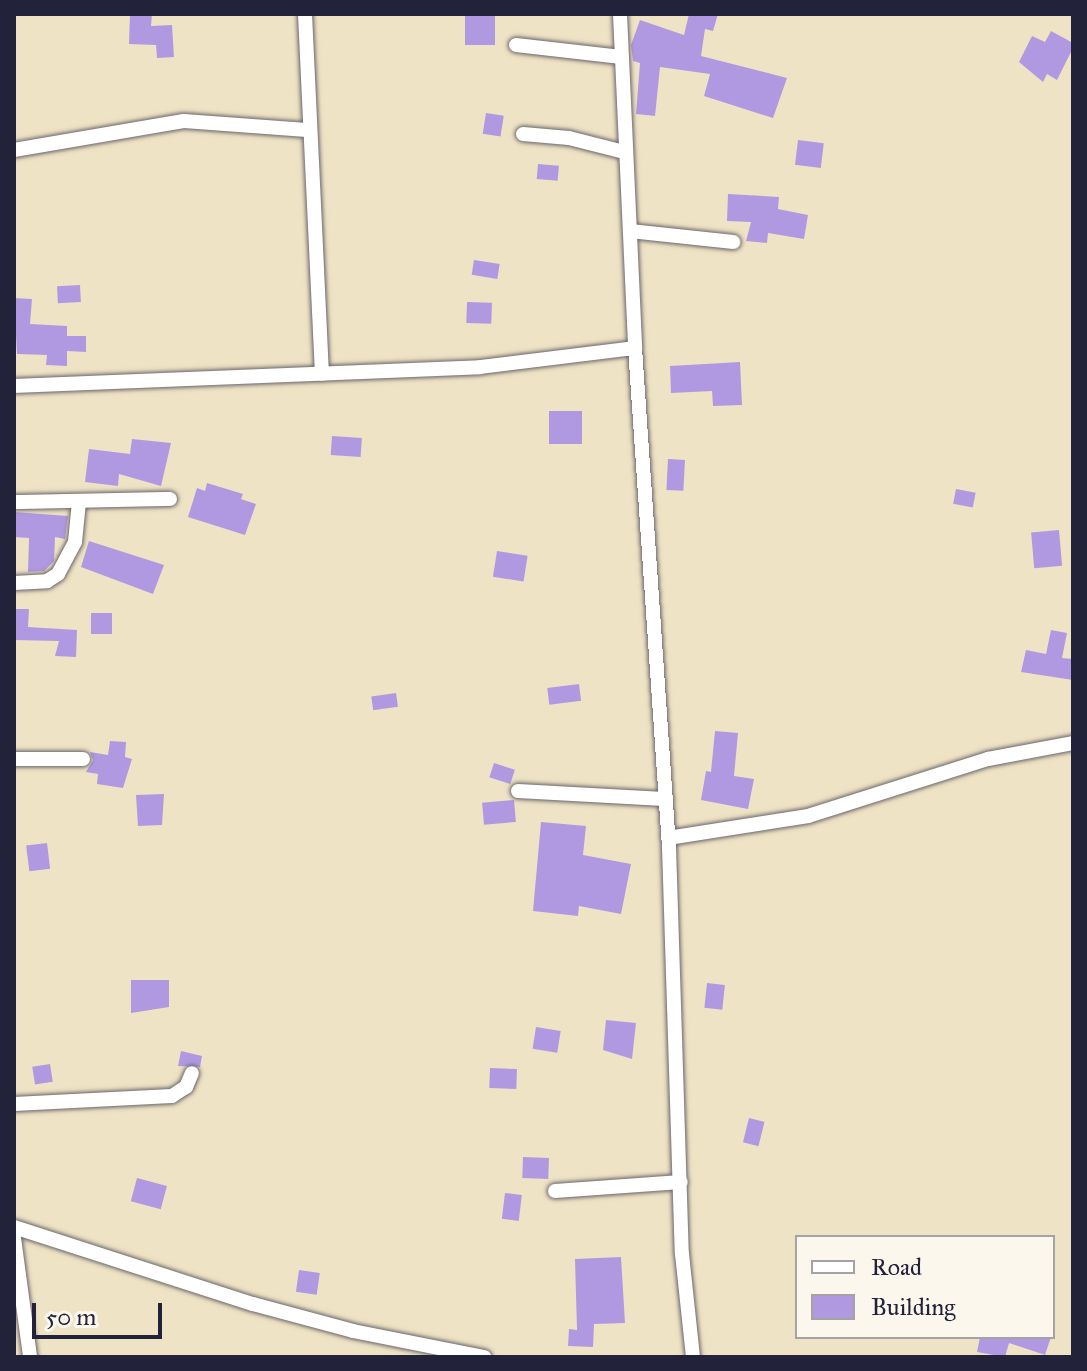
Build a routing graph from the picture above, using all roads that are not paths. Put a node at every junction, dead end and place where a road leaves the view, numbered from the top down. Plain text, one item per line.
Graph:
1 (305, 14) edge
2 (620, 14) edge
3 (516, 45) dead end
4 (621, 57) junction
5 (307, 130) junction
6 (523, 134) dead end
7 (14, 150) edge
8 (624, 152) junction
9 (630, 231) junction
10 (733, 242) dead end
11 (635, 348) junction
12 (322, 374) junction
13 (14, 386) edge
14 (170, 499) dead end
15 (14, 502) edge
16 (79, 502) junction
17 (14, 583) edge
18 (1073, 743) edge
19 (14, 759) edge
20 (83, 759) dead end
21 (518, 791) dead end
22 (664, 799) junction
23 (668, 838) junction
24 (192, 1073) dead end
25 (14, 1104) edge
26 (681, 1182) junction
27 (555, 1191) dead end
28 (14, 1227) edge
29 (14, 1238) edge
30 (30, 1357) edge
31 (484, 1357) edge
32 (693, 1357) edge

1 - 5 street
2 - 4 street
3 - 4 street
4 - 8 street
5 - 7 street
5 - 12 street
6 - 8 street
8 - 9 street
9 - 10 street
9 - 11 street
11 - 12 street
11 - 22 street
12 - 13 street
14 - 16 street
15 - 16 street
16 - 17 street
18 - 23 street
19 - 20 street
21 - 22 street
22 - 23 street
23 - 26 street
24 - 25 street
26 - 27 street
26 - 32 street
28 - 31 street
29 - 30 street

